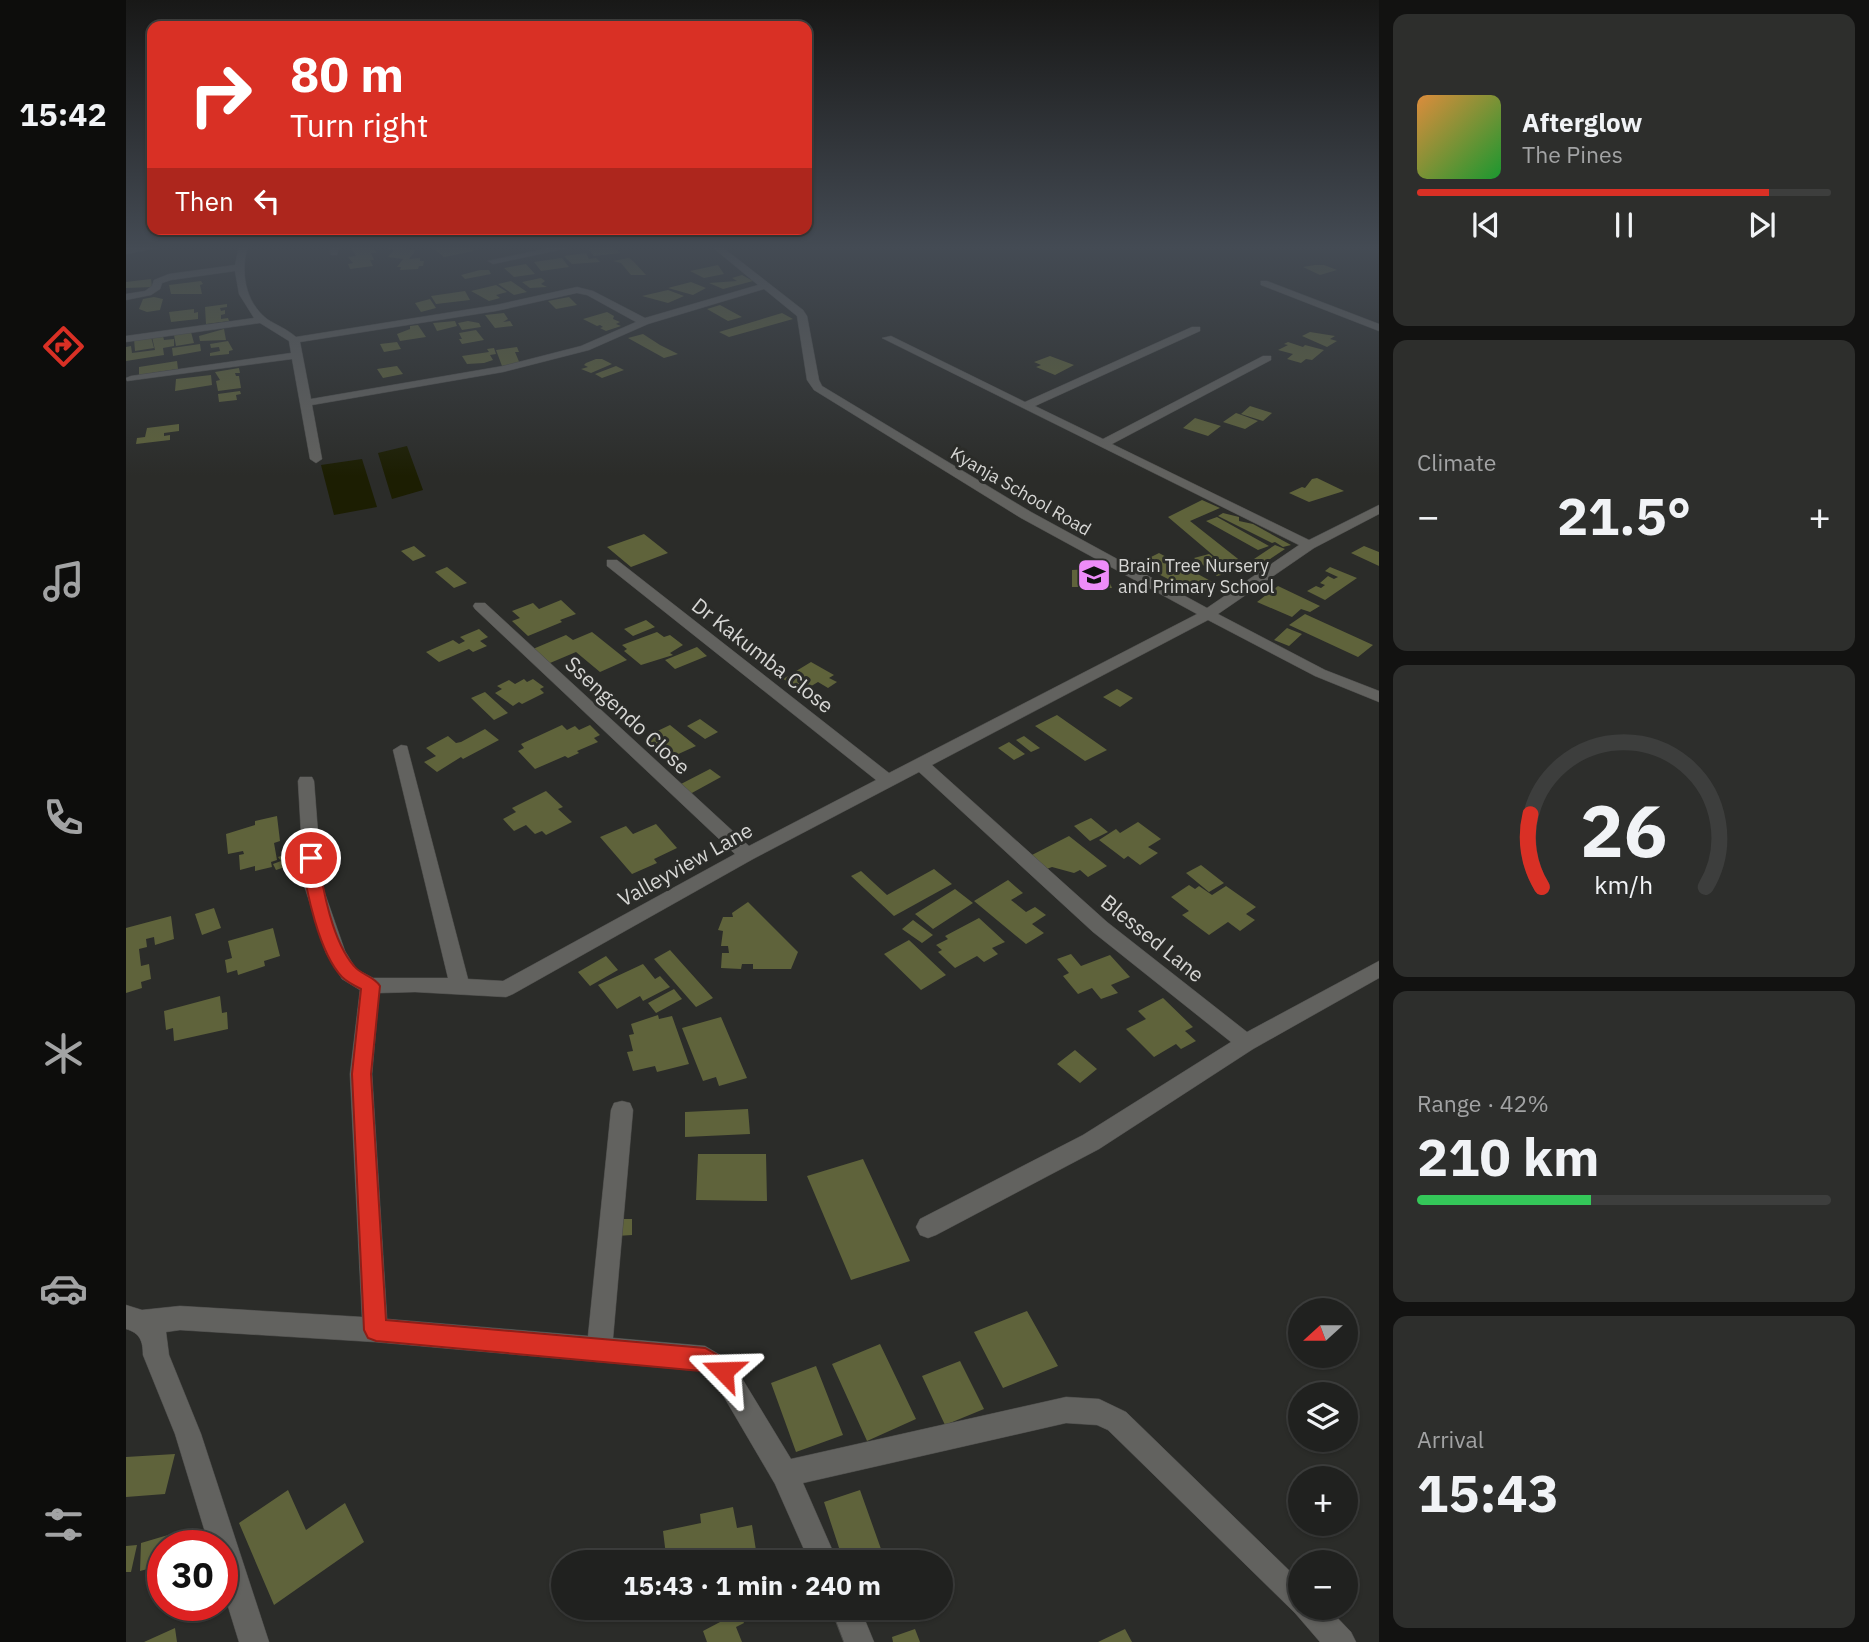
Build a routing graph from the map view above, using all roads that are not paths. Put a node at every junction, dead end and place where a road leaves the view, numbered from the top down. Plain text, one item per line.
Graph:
1 (242, 323) edge
2 (268, 323) edge
3 (404, 323) edge
4 (643, 323) edge
5 (803, 323) edge
6 (1196, 329) dead end
7 (126, 338) edge
8 (887, 338) dead end
9 (294, 340) junction
10 (296, 355) junction
11 (1267, 358) dead end
12 (131, 379) dead end
13 (305, 403) junction
14 (1025, 406) junction
15 (1103, 444) junction
16 (316, 459) dead end
17 (1379, 509) edge
18 (1309, 545) junction
19 (612, 562) dead end
20 (480, 606) dead end
21 (1208, 614) junction
22 (1379, 697) edge
23 (401, 750) dead end
24 (920, 764) junction
25 (306, 781) dead end
26 (888, 781) junction
27 (747, 855) junction
28 (1379, 969) edge
29 (370, 986) junction
30 (460, 986) junction
31 (1246, 1043) junction
32 (622, 1110) dead end
33 (928, 1227) dead end
34 (134, 1320) edge
35 (376, 1330) junction
36 (599, 1350) junction
37 (785, 1474) junction
38 (818, 1550) edge
39 (1288, 1589) edge
40 (850, 1620) edge
41 (1319, 1620) edge
42 (254, 1642) edge
43 (859, 1642) edge
44 (1341, 1642) edge

1 - 7 street
2 - 9 street
3 - 9 street
4 - 13 street
5 - 21 street, Kyanja School Road
6 - 14 street
8 - 14 street
9 - 10 street
10 - 12 street
10 - 13 street
11 - 15 street
13 - 16 street
14 - 15 street
15 - 18 street
17 - 18 street, Valleyview Lane
18 - 21 street, Valleyview Lane
19 - 26 street, Dr Kakumba Close
20 - 27 street, Ssengendo Close
21 - 22 street, Kyanja School Road
21 - 24 street, Valleyview Lane
23 - 30 street
24 - 26 street, Valleyview Lane
24 - 31 street, Blessed Lane
25 - 29 street
26 - 27 street, Valleyview Lane
27 - 30 street, Valleyview Lane
28 - 31 street
29 - 30 street, Valleyview Lane
29 - 35 street
31 - 33 street
32 - 36 street
34 - 35 street
34 - 42 street
35 - 36 street
36 - 37 street
37 - 38 street
37 - 39 street
40 - 43 street
41 - 44 street

